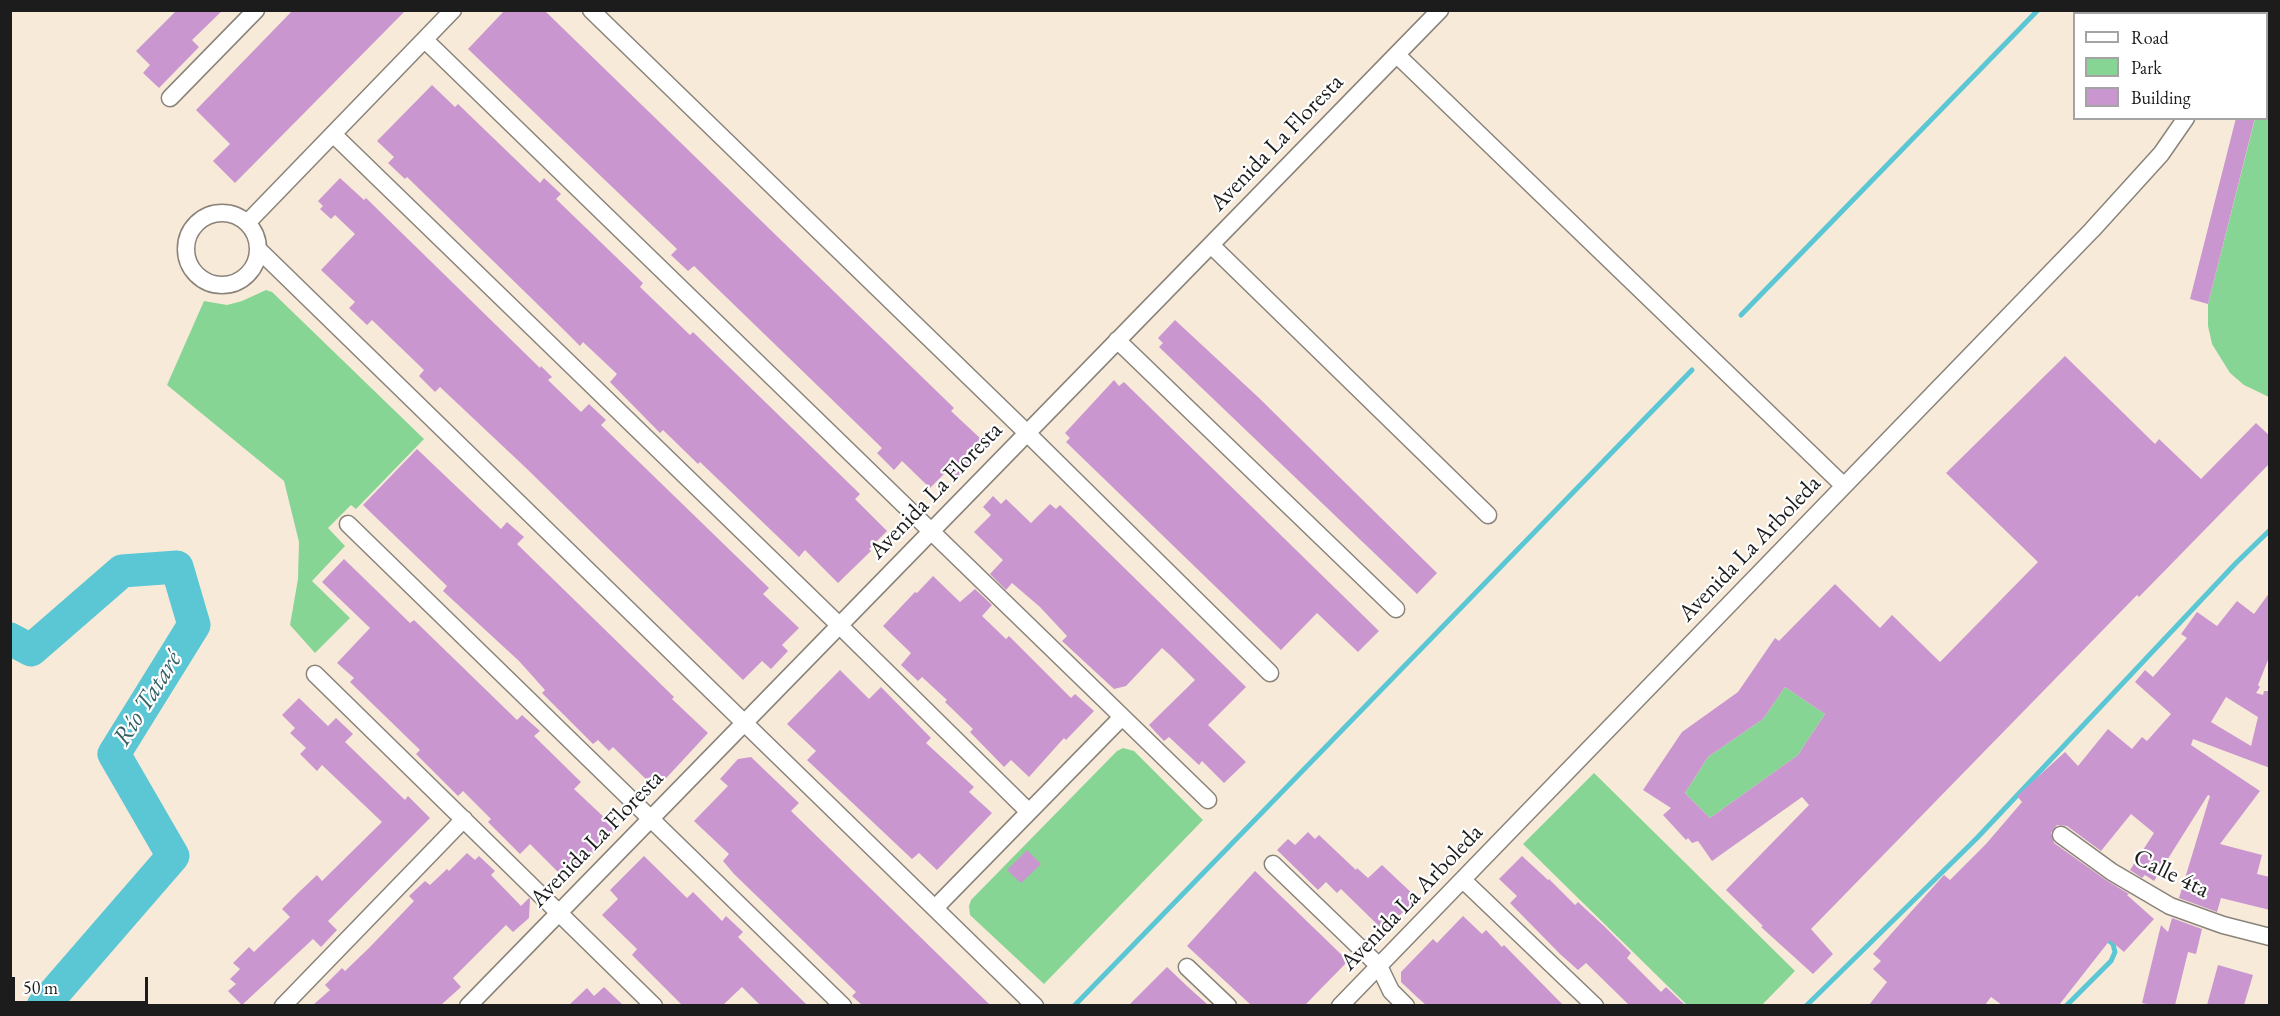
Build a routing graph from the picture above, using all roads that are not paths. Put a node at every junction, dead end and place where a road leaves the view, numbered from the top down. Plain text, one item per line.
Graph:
1 (256, 10) edge
2 (453, 10) edge
3 (591, 10) edge
4 (1440, 10) edge
5 (425, 39) junction
6 (1397, 55) junction
7 (170, 98) dead end
8 (2185, 120) edge
9 (333, 134) junction
10 (247, 223) junction
11 (1210, 245) junction
12 (259, 250) junction
13 (1118, 340) junction
14 (1026, 432) junction
15 (1844, 486) junction
16 (1488, 514) dead end
17 (348, 524) dead end
18 (931, 531) junction
19 (1396, 609) dead end
20 (839, 624) junction
21 (1270, 673) dead end
22 (315, 674) dead end
23 (1122, 717) junction
24 (744, 722) junction
25 (1208, 800) dead end
26 (1029, 812) junction
27 (651, 818) junction
28 (464, 819) junction
29 (2061, 834) dead end
30 (1273, 864) dead end
31 (1463, 880) junction
32 (934, 908) junction
33 (559, 912) junction
34 (2270, 937) edge
35 (1379, 966) junction
36 (1187, 967) dead end
37 (1032, 1002) edge
38 (283, 1005) edge
39 (468, 1005) edge
40 (654, 1005) edge
41 (843, 1005) edge
42 (1228, 1005) edge
43 (1340, 1005) edge
44 (1406, 1005) edge
45 (1595, 1005) edge

1 - 7 street
2 - 5 street
3 - 14 street
4 - 6 street, Avenida La Floresta
5 - 9 street
5 - 18 street
6 - 11 street, Avenida La Floresta
6 - 15 street
8 - 15 street, Avenida La Arboleda
9 - 10 street
9 - 20 street
10 - 12 street
10 - 12 street
11 - 13 street, Avenida La Floresta
11 - 16 street
12 - 24 street
13 - 14 street, Avenida La Floresta
13 - 19 street
14 - 18 street, Avenida La Floresta
14 - 21 street
15 - 31 street, Avenida La Arboleda
17 - 27 street
18 - 20 street, Avenida La Floresta
18 - 23 street
20 - 24 street, Avenida La Floresta
20 - 26 street
22 - 28 street
23 - 25 street
23 - 26 street
24 - 27 street, Avenida La Floresta
24 - 32 street
26 - 32 street
27 - 33 street, Avenida La Floresta
27 - 41 street
28 - 33 street
28 - 38 street
29 - 34 street, Calle 4ta
30 - 35 street
31 - 35 street, Avenida La Arboleda
31 - 45 street
32 - 37 street
33 - 39 street, Avenida La Floresta
33 - 40 street
35 - 43 street, Avenida La Arboleda
35 - 44 street
36 - 42 street

